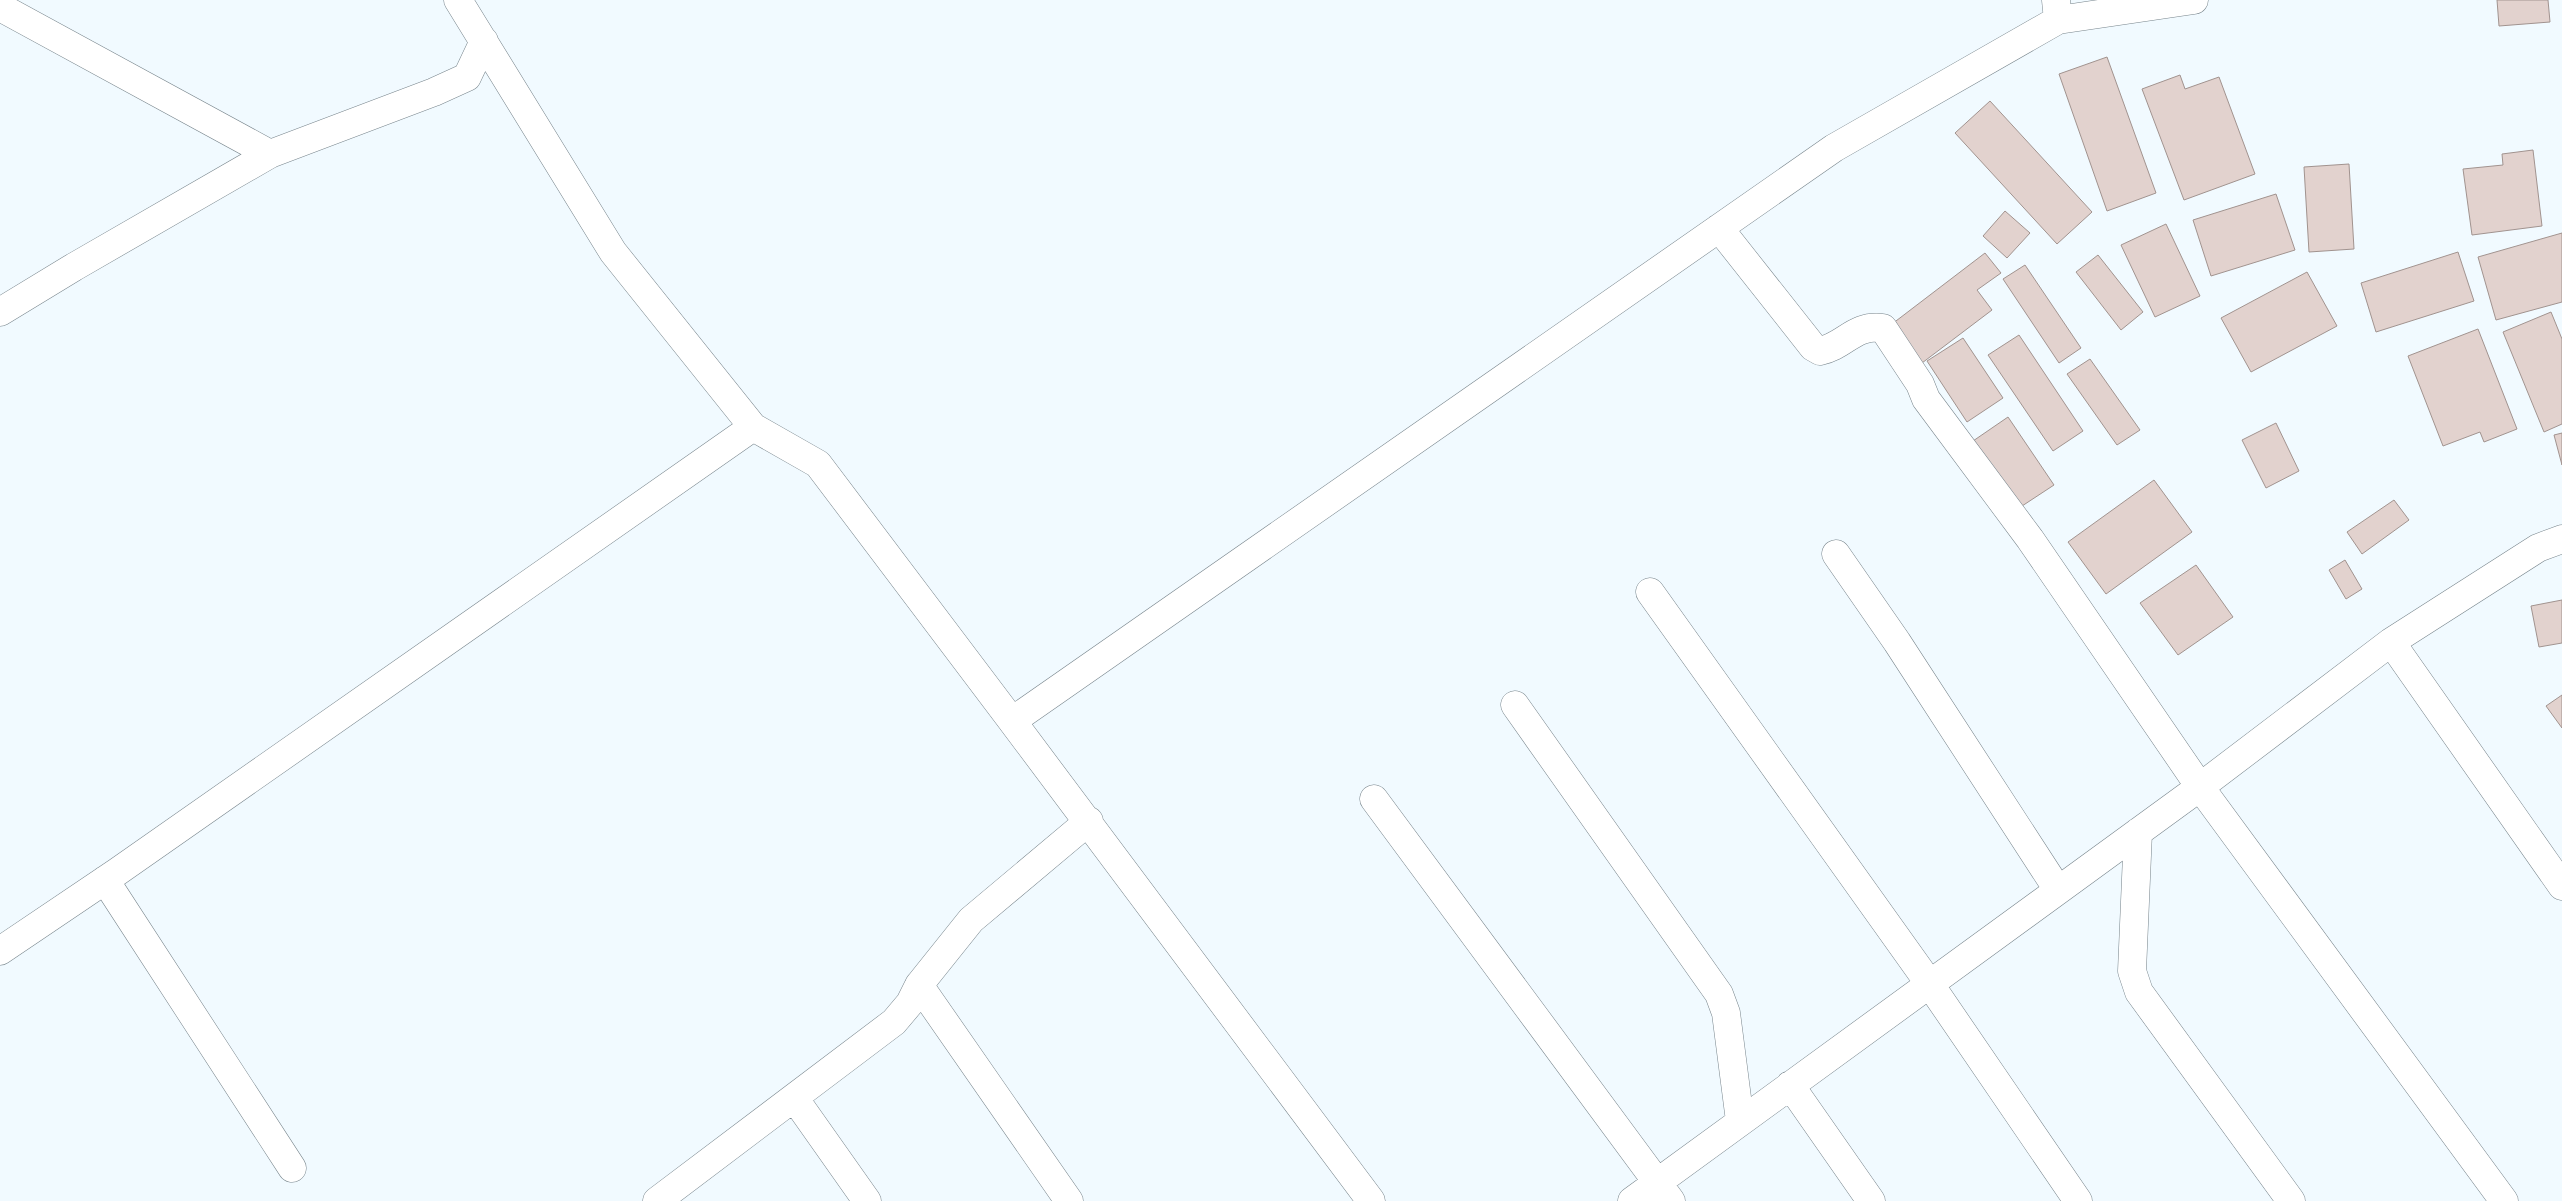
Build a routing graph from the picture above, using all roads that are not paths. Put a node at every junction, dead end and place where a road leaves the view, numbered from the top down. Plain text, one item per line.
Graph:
1 (458, 0) edge
2 (2194, 0) edge
3 (0, 8) edge
4 (2057, 10) edge
5 (484, 41) junction
6 (270, 154) junction
7 (1719, 228) junction
8 (0, 312) edge
9 (753, 427) junction
10 (2562, 539) edge
11 (1836, 554) dead end
12 (1650, 592) dead end
13 (2391, 642) junction
14 (1515, 705) dead end
15 (1012, 721) junction
16 (2200, 787) junction
17 (1374, 799) dead end
18 (1089, 821) junction
19 (2138, 832) junction
20 (105, 880) junction
21 (2562, 886) edge
22 (2058, 890) junction
23 (0, 951) edge
24 (1929, 983) junction
25 (919, 984) junction
26 (1790, 1085) junction
27 (794, 1099) junction
28 (1740, 1121) junction
29 (292, 1168) dead end
30 (1665, 1191) edge
31 (658, 1201) edge
32 (866, 1201) edge
33 (1068, 1201) edge
34 (1371, 1201) edge
35 (1632, 1201) edge
36 (1871, 1201) edge
37 (2078, 1201) edge
38 (2291, 1201) edge
39 (2504, 1201) edge

1 - 5 street
2 - 4 street
3 - 6 street
4 - 7 street
5 - 6 street
5 - 9 street
6 - 8 street
7 - 15 street
7 - 16 street
9 - 15 street
9 - 20 street
10 - 13 street
11 - 22 street
12 - 24 street
13 - 16 street
13 - 21 street
14 - 28 street
15 - 18 street
16 - 19 street
16 - 39 street
17 - 30 street
18 - 25 street
18 - 34 street
19 - 22 street
19 - 38 street
20 - 23 street
20 - 29 street
22 - 24 street
24 - 26 street
24 - 37 street
25 - 27 street
25 - 33 street
26 - 28 street
26 - 36 street
27 - 31 street
27 - 32 street
28 - 30 street
30 - 35 street

